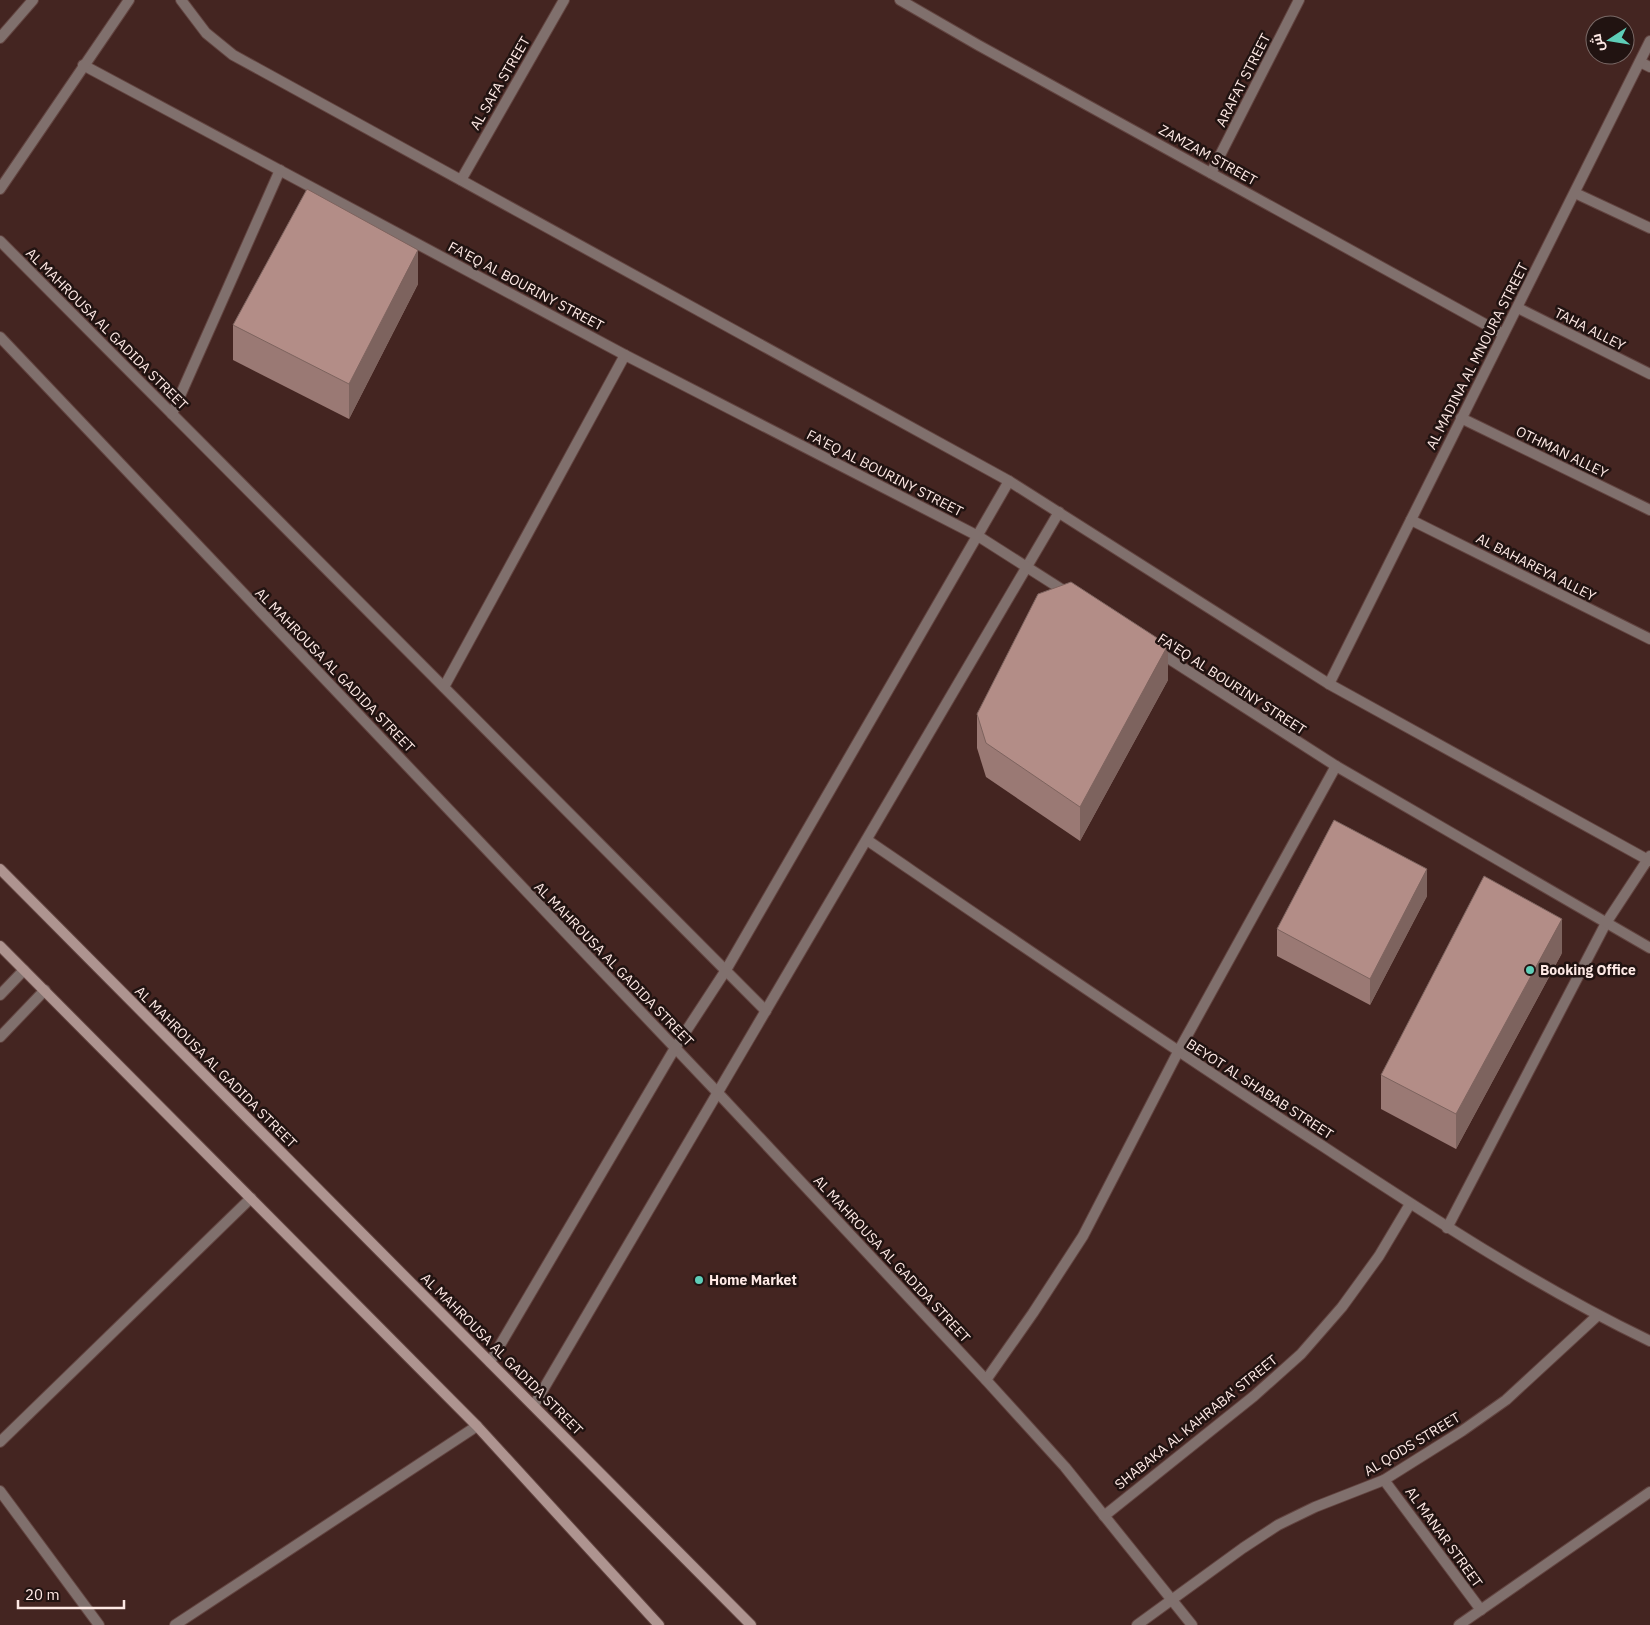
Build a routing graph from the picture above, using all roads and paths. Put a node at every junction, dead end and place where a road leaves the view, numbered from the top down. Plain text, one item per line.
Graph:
1 (129, 0) edge
2 (181, 0) edge
3 (564, 0) edge
4 (900, 0) edge
5 (1299, 0) edge
6 (30, 1) edge
7 (0, 38) edge
8 (1650, 41) edge
9 (1640, 62) junction
10 (83, 65) junction
11 (1650, 67) edge
12 (280, 170) junction
13 (1211, 173) junction
14 (461, 180) junction
15 (0, 189) edge
16 (1575, 193) junction
17 (1650, 228) edge
18 (0, 241) edge
19 (1518, 308) junction
20 (1503, 334) junction
21 (0, 337) edge
22 (625, 355) junction
23 (1650, 374) edge
24 (172, 414) junction
25 (1462, 418) junction
26 (1009, 481) junction
27 (1650, 510) edge
28 (1059, 512) junction
29 (1411, 520) junction
30 (978, 536) junction
31 (1026, 567) junction
32 (1076, 599) edge
33 (1650, 639) edge
34 (1152, 648) edge
35 (1329, 684) junction
36 (444, 687) junction
37 (1336, 766) junction
38 (867, 840) junction
39 (1649, 859) edge
40 (0, 869) edge
41 (1606, 923) junction
42 (0, 946) edge
43 (1650, 948) edge
44 (24, 970) junction
45 (726, 970) junction
46 (45, 990) junction
47 (0, 995) edge
48 (766, 1010) junction
49 (0, 1037) edge
50 (675, 1048) junction
51 (1178, 1052) junction
52 (718, 1093) junction
53 (251, 1198) junction
54 (1410, 1204) junction
55 (1447, 1228) junction
56 (1596, 1316) junction
57 (1650, 1342) edge
58 (490, 1362) junction
59 (986, 1380) junction
60 (534, 1406) junction
61 (477, 1426) junction
62 (0, 1442) edge
63 (1384, 1480) junction
64 (0, 1491) edge
65 (1650, 1492) edge
66 (1104, 1516) junction
67 (1171, 1599) junction
68 (1481, 1610) junction
69 (99, 1625) edge
70 (175, 1625) edge
71 (659, 1625) edge
72 (751, 1625) edge
73 (1137, 1625) edge
74 (1192, 1625) edge
75 (1459, 1625) edge

1 - 10 street
2 - 14 street
3 - 14 street, AL SAFA STREET
4 - 13 street, ZAMZAM STREET
5 - 13 street, ARAFAT STREET
6 - 7 street
8 - 9 street, AL MADINA AL MNOURA STREET
9 - 11 street
9 - 16 street, AL MADINA AL MNOURA STREET
10 - 12 street, FA'EQ AL BOURINY STREET
10 - 15 street
12 - 22 street, FA'EQ AL BOURINY STREET
12 - 24 street
13 - 20 street, ZAMZAM STREET
14 - 26 street
16 - 17 street
16 - 19 street, AL MADINA AL MNOURA STREET
18 - 24 street, AL MAHROUSA AL GADIDA STREET
19 - 20 street, AL MADINA AL MNOURA STREET
19 - 23 street, TAHA ALLEY
20 - 25 street, AL MADINA AL MNOURA STREET
21 - 50 street, AL MAHROUSA AL GADIDA STREET
22 - 30 street, FA'EQ AL BOURINY STREET
22 - 36 street
24 - 36 street, AL MAHROUSA AL GADIDA STREET
25 - 27 street, OTHMAN ALLEY
25 - 29 street, AL MADINA AL MNOURA STREET
26 - 28 street
26 - 30 street
28 - 31 street
28 - 35 street
29 - 33 street, AL BAHAREYA ALLEY
29 - 35 street, AL MADINA AL MNOURA STREET
30 - 31 street, FA'EQ AL BOURINY STREET
30 - 45 street
31 - 32 street, FA'EQ AL BOURINY STREET
31 - 38 street
34 - 37 street, FA'EQ AL BOURINY STREET
35 - 39 street
36 - 45 street, AL MAHROUSA AL GADIDA STREET
37 - 41 street, FA'EQ AL BOURINY STREET
37 - 51 street
38 - 48 street
38 - 51 street, BEYOT AL SHABAB STREET
39 - 41 street
40 - 58 main road, AL MAHROUSA AL GADIDA STREET
41 - 43 street, FA'EQ AL BOURINY STREET
41 - 55 street
42 - 44 main road
44 - 46 main road
44 - 47 street
45 - 48 street, AL MAHROUSA AL GADIDA STREET
45 - 50 street
46 - 49 street
46 - 53 main road
48 - 52 street
50 - 52 street, AL MAHROUSA AL GADIDA STREET
50 - 58 street
51 - 54 street, BEYOT AL SHABAB STREET
51 - 59 street
52 - 59 street, AL MAHROUSA AL GADIDA STREET
52 - 60 street
53 - 61 main road
53 - 62 street
54 - 55 street, BEYOT AL SHABAB STREET
54 - 66 street, SHABAKA AL KAHRABA' STREET
55 - 56 street, BEYOT AL SHABAB STREET
56 - 57 street, BEYOT AL SHABAB STREET
56 - 63 street, AL QODS STREET
58 - 60 main road, AL MAHROUSA AL GADIDA STREET
59 - 66 street, AL MAHROUSA AL GADIDA STREET
60 - 72 main road, AL MAHROUSA AL GADIDA STREET
61 - 70 street
61 - 71 main road
63 - 67 street, AL QODS STREET
63 - 68 street, AL MANAR STREET
64 - 69 street
65 - 68 street
66 - 67 street, AL MAHROUSA AL GADIDA STREET
67 - 73 street, AL QODS STREET
67 - 74 street, AL MAHROUSA AL GADIDA STREET
68 - 75 street

